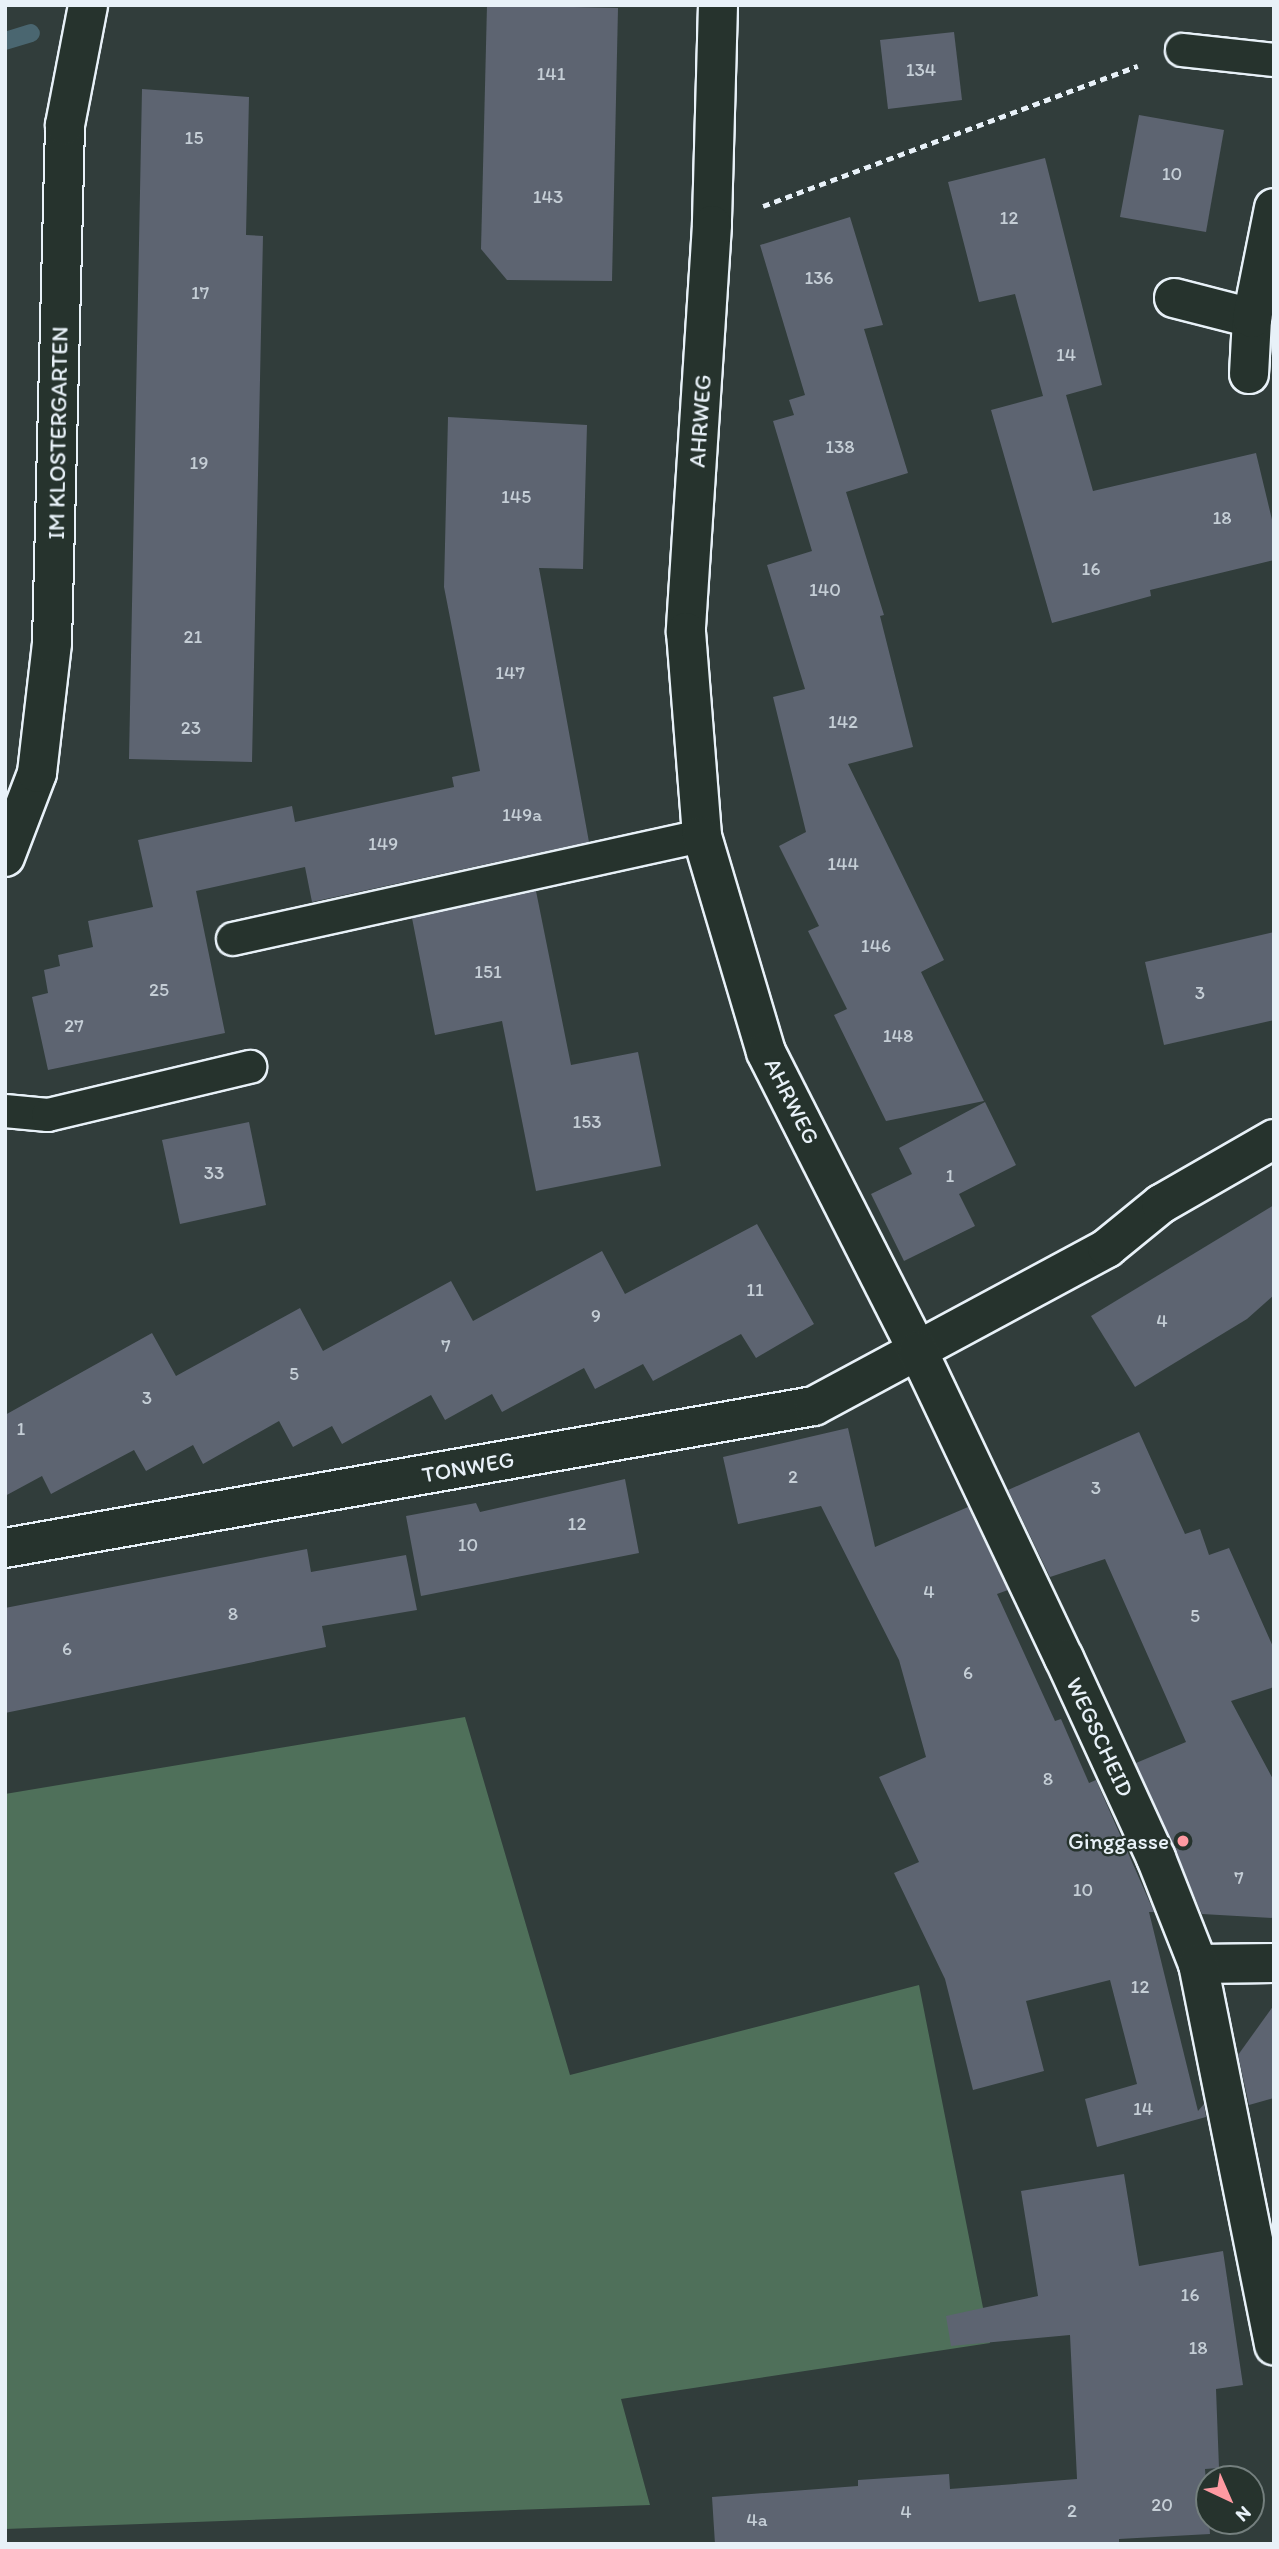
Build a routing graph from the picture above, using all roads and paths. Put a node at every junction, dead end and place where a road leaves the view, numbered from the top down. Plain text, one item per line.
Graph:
1 (88, 5) edge
2 (718, 5) edge
3 (1182, 50) joint
4 (1274, 60) edge
5 (1274, 208) edge
6 (712, 225) junction
7 (1174, 298) dead end
8 (1252, 318) junction
9 (1249, 374) dead end
10 (702, 836) junction
11 (5, 857) edge
12 (233, 939) dead end
13 (250, 1067) dead end
14 (5, 1111) edge
15 (1274, 1139) edge
16 (918, 1351) junction
17 (5, 1548) edge
18 (1274, 1963) edge
19 (1198, 1964) junction
20 (1274, 2345) edge

1 - 11 street, IM KLOSTERGARTEN
2 - 6 street, AHRWEG
3 - 4 lane
3 - 6 path
5 - 8 street
6 - 10 street, AHRWEG
7 - 8 street
8 - 9 street
10 - 12 lane
10 - 16 street, AHRWEG
13 - 14 lane
15 - 16 street, TONWEG
16 - 17 street, TONWEG
16 - 19 street, WEGSCHEID
18 - 19 street
19 - 20 street, WEGSCHEID

